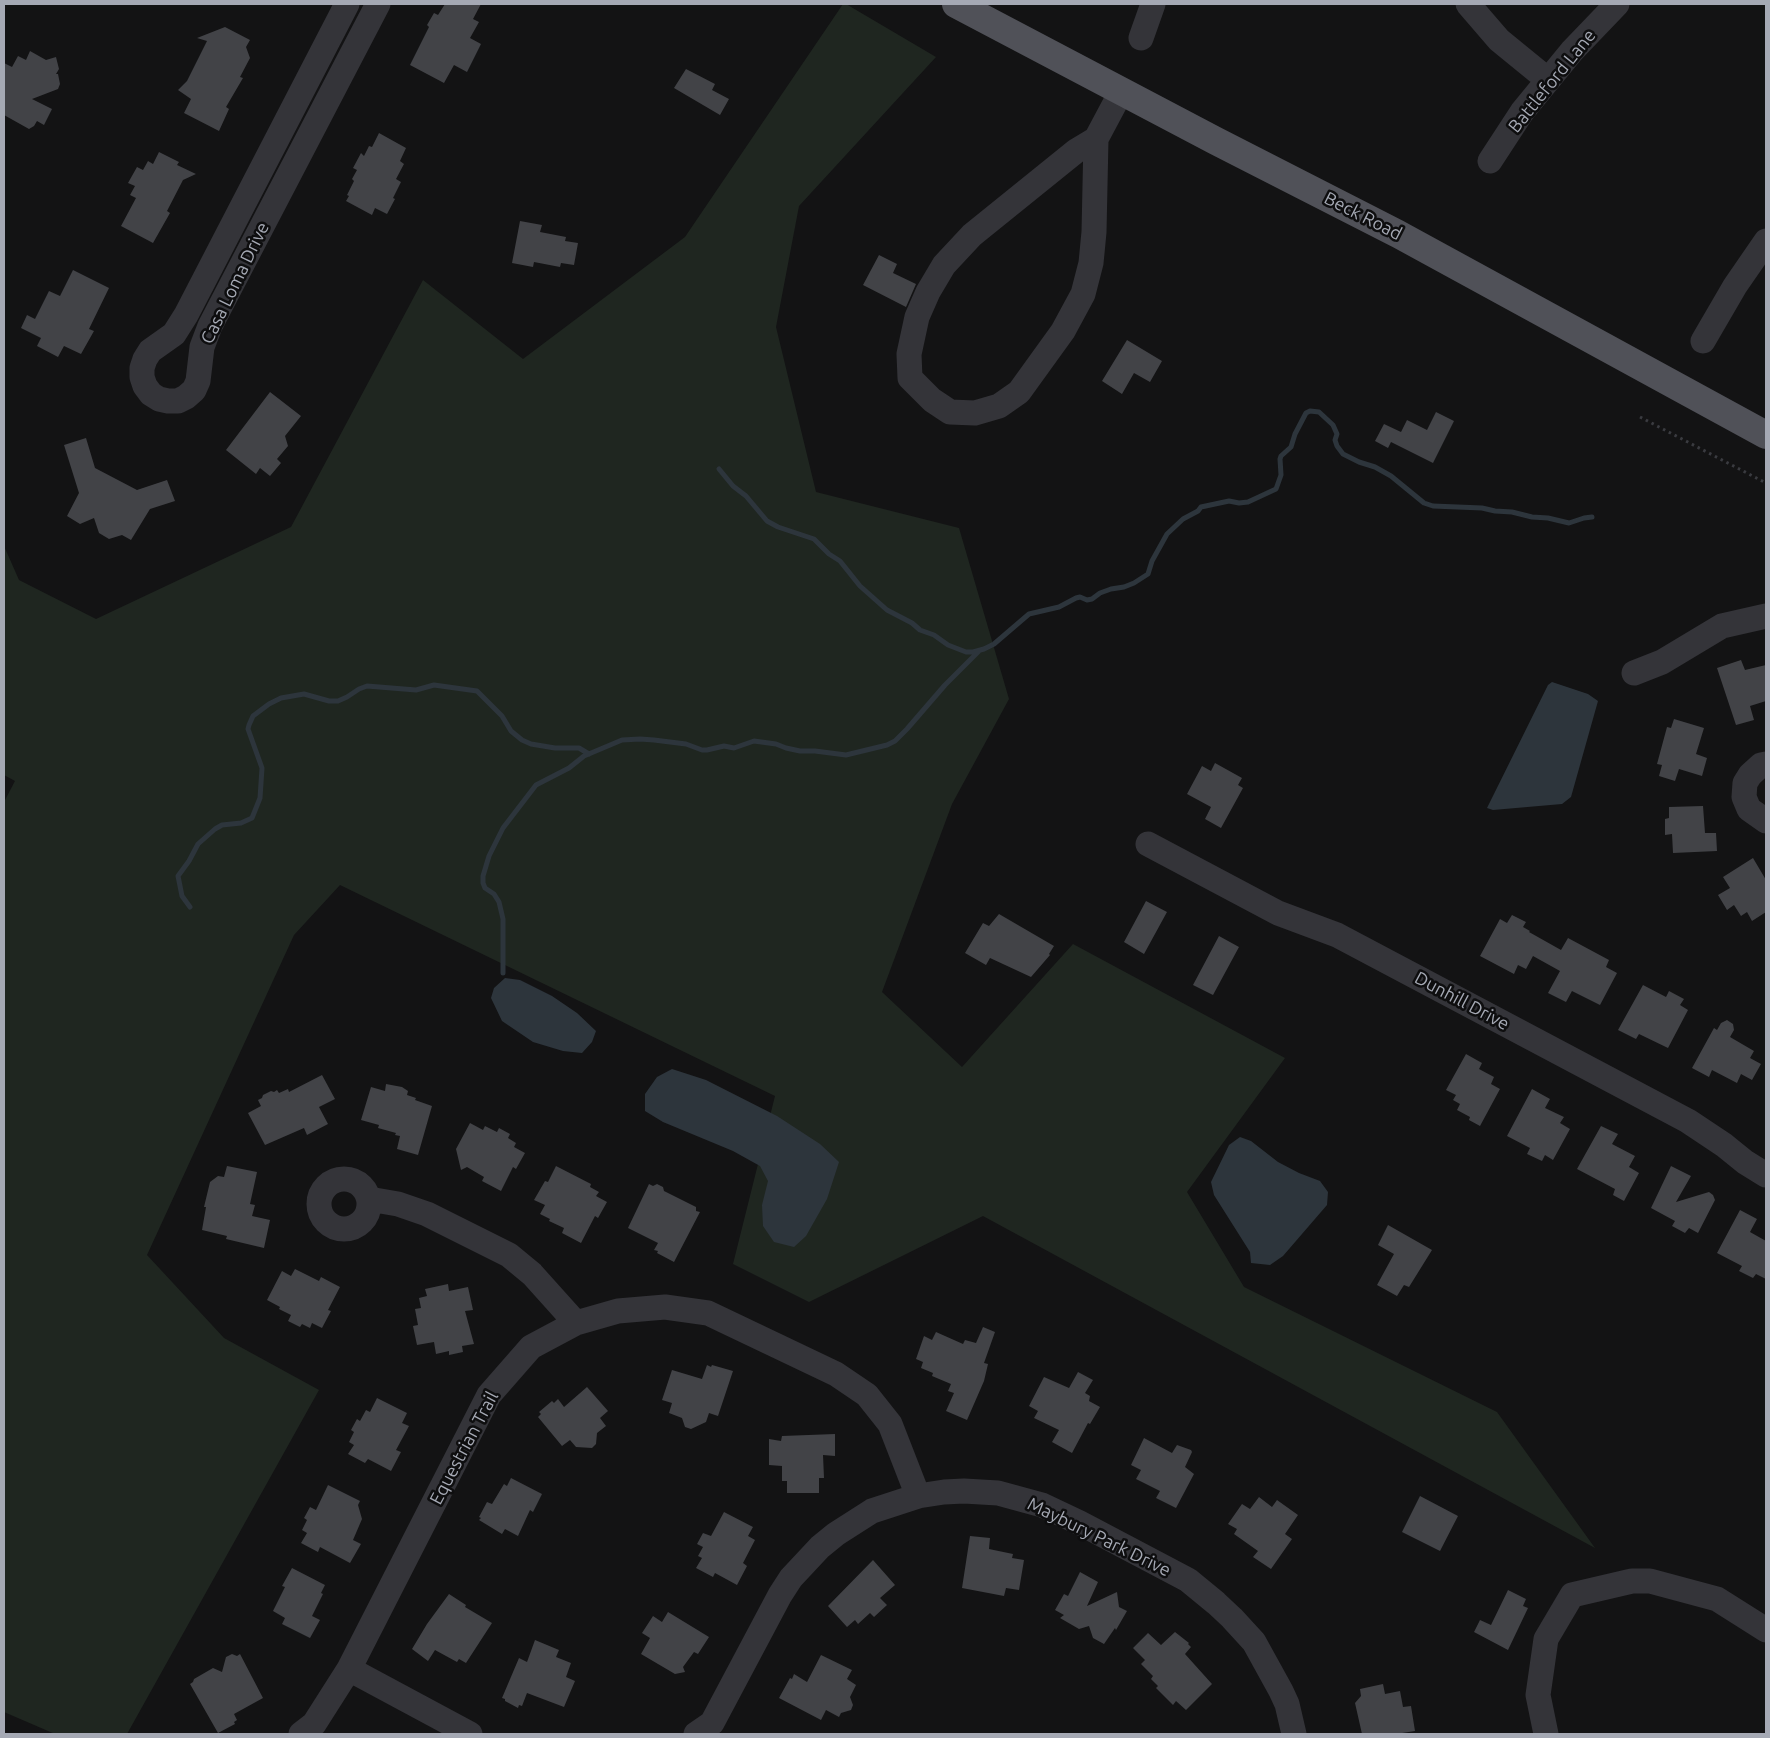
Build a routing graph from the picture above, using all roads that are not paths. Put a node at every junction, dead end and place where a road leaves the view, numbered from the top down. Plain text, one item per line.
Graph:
1 (347, 4) edge
2 (378, 4) edge
3 (956, 4) edge
4 (1153, 4) edge
5 (1468, 4) edge
6 (1617, 4) edge
7 (1141, 38) dead end
8 (322, 53) junction
9 (346, 65) junction
10 (1548, 80) junction
11 (1121, 92) junction
12 (1096, 139) junction
13 (1490, 161) dead end
14 (260, 173) junction
15 (284, 185) junction
16 (1766, 241) edge
17 (198, 292) junction
18 (222, 303) junction
19 (1703, 341) dead end
20 (1766, 435) edge
21 (1766, 616) edge
22 (1634, 673) dead end
23 (1766, 764) edge
24 (1766, 821) edge
25 (1148, 844) dead end
26 (1766, 1175) edge
27 (369, 1199) dead end
28 (576, 1323) junction
29 (918, 1496) junction
30 (1766, 1630) edge
31 (349, 1669) junction
32 (301, 1734) edge
33 (470, 1734) edge
34 (696, 1734) edge
35 (1294, 1734) edge
36 (1546, 1734) edge

1 - 8 street, Casa Loma Drive
2 - 9 street, Casa Loma Drive
3 - 11 main road, Beck Road
4 - 7 street
5 - 10 street
6 - 10 street, Battleford Lane
8 - 9 street
8 - 14 street, Casa Loma Drive
9 - 15 street, Casa Loma Drive
10 - 13 street, Battleford Lane
11 - 12 street
11 - 20 main road, Beck Road
12 - 12 street
14 - 15 street
14 - 17 street, Casa Loma Drive
15 - 18 street, Casa Loma Drive
16 - 19 street
17 - 18 street
17 - 18 street, Casa Loma Drive
21 - 22 street
23 - 24 street
25 - 26 street, Dunhill Drive
27 - 28 street
28 - 29 street, Equestrian Trail
28 - 31 street, Equestrian Trail
29 - 34 street, Maybury Park Drive
29 - 35 street, Maybury Park Drive
30 - 36 street
31 - 32 street, Equestrian Trail
31 - 33 street

